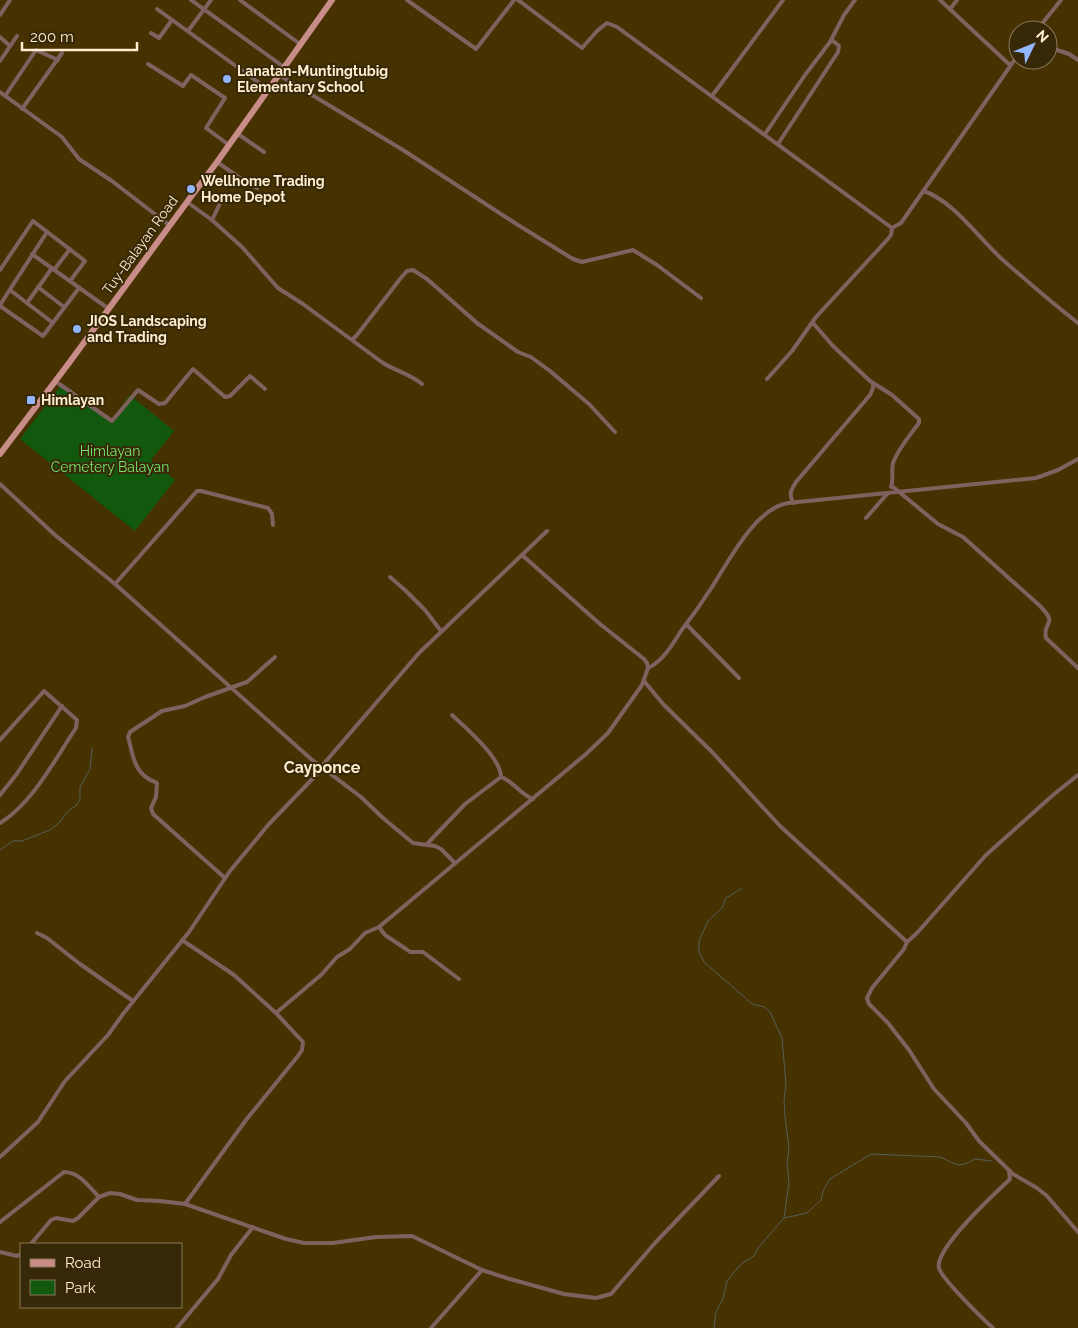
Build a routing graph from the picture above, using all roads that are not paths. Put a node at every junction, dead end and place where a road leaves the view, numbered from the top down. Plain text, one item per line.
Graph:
1 (10, 0) edge
2 (191, 0) edge
3 (211, 0) edge
4 (240, 0) edge
5 (332, 0) edge
6 (407, 0) edge
7 (514, 0) edge
8 (518, 0) edge
9 (784, 0) edge
10 (855, 0) edge
11 (940, 0) edge
12 (957, 0) edge
13 (1061, 0) edge
14 (157, 9) dead end
15 (950, 9) junction
16 (204, 10) junction
17 (0, 15) edge
18 (172, 20) junction
19 (1045, 20) edge
20 (188, 31) junction
21 (151, 33) dead end
22 (16, 36) dead end
23 (0, 37) edge
24 (832, 40) junction
25 (301, 44) junction
26 (10, 46) junction
27 (1058, 50) edge
28 (62, 53) dead end
29 (58, 60) junction
30 (1078, 60) edge
31 (0, 61) edge
32 (1008, 63) edge
33 (148, 64) dead end
34 (285, 68) junction
35 (1008, 68) edge
36 (279, 75) junction
37 (269, 90) junction
38 (0, 92) edge
39 (5, 96) junction
40 (712, 96) junction
41 (22, 109) junction
42 (238, 134) junction
43 (765, 134) junction
44 (778, 144) junction
45 (230, 146) junction
46 (264, 152) dead end
47 (218, 162) junction
48 (257, 188) dead end
49 (923, 191) junction
50 (223, 197) dead end
51 (187, 202) junction
52 (212, 220) junction
53 (170, 225) junction
54 (892, 228) junction
55 (47, 232) junction
56 (70, 249) junction
57 (32, 254) junction
58 (53, 269) junction
59 (0, 270) edge
60 (70, 281) junction
61 (38, 287) junction
62 (79, 288) junction
63 (10, 290) junction
64 (701, 298) dead end
65 (27, 303) junction
66 (0, 305) edge
67 (64, 307) junction
68 (109, 309) junction
69 (53, 323) junction
70 (813, 323) junction
71 (1078, 323) edge
72 (352, 339) junction
73 (767, 379) dead end
74 (55, 381) junction
75 (422, 384) dead end
76 (873, 384) junction
77 (265, 389) dead end
78 (615, 432) dead end
79 (0, 454) edge
80 (1078, 459) edge
81 (0, 484) edge
82 (892, 486) junction
83 (897, 492) junction
84 (887, 494) junction
85 (794, 503) junction
86 (866, 518) dead end
87 (273, 525) dead end
88 (547, 531) dead end
89 (522, 554) junction
90 (390, 577) dead end
91 (115, 584) junction
92 (686, 624) junction
93 (441, 631) junction
94 (275, 657) dead end
95 (648, 668) junction
96 (1078, 668) edge
97 (739, 678) dead end
98 (644, 681) junction
99 (231, 688) junction
100 (62, 706) junction
101 (452, 715) dead end
102 (0, 740) edge
103 (321, 767) junction
104 (1078, 774) edge
105 (501, 777) junction
106 (0, 794) edge
107 (533, 799) junction
108 (0, 823) edge
109 (427, 844) junction
110 (455, 863) junction
111 (225, 878) junction
112 (379, 927) junction
113 (37, 933) dead end
114 (182, 940) junction
115 (907, 942) junction
116 (459, 979) dead end
117 (133, 1001) junction
118 (276, 1014) junction
119 (0, 1157) edge
120 (1009, 1170) junction
121 (719, 1176) dead end
122 (1022, 1180) junction
123 (1007, 1182) junction
124 (99, 1197) junction
125 (185, 1204) junction
126 (0, 1222) edge
127 (253, 1227) junction
128 (1078, 1232) edge
129 (32, 1243) edge
130 (0, 1252) edge
131 (20, 1254) edge
132 (482, 1270) junction
133 (178, 1328) edge
134 (431, 1328) edge
135 (993, 1328) edge

1 - 17 street
2 - 16 street
3 - 16 street
4 - 25 street
5 - 25 main road, Tuy-Balayan Road
6 - 7 street
8 - 40 street
9 - 40 street
10 - 24 street
11 - 15 street
12 - 15 street
13 - 19 street
14 - 18 street
15 - 32 street
16 - 20 street
16 - 34 street
18 - 20 street
18 - 21 street
20 - 37 street
22 - 26 street
23 - 26 street
24 - 43 street
24 - 44 street
25 - 34 main road, Tuy-Balayan Road
26 - 31 street
27 - 30 street
28 - 29 street
29 - 39 street
29 - 41 street
33 - 45 street
34 - 36 main road, Tuy-Balayan Road
35 - 49 street
36 - 37 main road, Tuy-Balayan Road
36 - 64 street
37 - 42 main road, Tuy-Balayan Road
38 - 39 street
39 - 41 street
40 - 43 street
41 - 53 street
42 - 45 main road, Tuy-Balayan Road
42 - 46 street
43 - 44 street
44 - 54 street
45 - 47 main road, Tuy-Balayan Road
47 - 48 street
47 - 51 main road, Tuy-Balayan Road
49 - 54 street
49 - 71 street
50 - 52 street
51 - 52 street
51 - 53 main road, Tuy-Balayan Road
52 - 72 street
53 - 68 main road, Tuy-Balayan Road
54 - 70 street
55 - 56 street
55 - 57 street
55 - 59 street
56 - 58 street
56 - 60 street
57 - 58 street
57 - 63 street
58 - 60 street
58 - 61 street
60 - 62 street
61 - 65 street
61 - 67 street
62 - 67 street
62 - 68 street
63 - 65 street
63 - 66 street
65 - 69 street
66 - 69 street
67 - 69 street
68 - 74 main road, Tuy-Balayan Road
70 - 73 street
70 - 76 street
72 - 75 street
72 - 78 street
74 - 77 street
74 - 79 main road, Tuy-Balayan Road
76 - 82 street
76 - 85 street
80 - 83 street
81 - 91 street
82 - 83 street
82 - 84 street
83 - 84 street
83 - 96 street
84 - 85 street
84 - 86 street
85 - 92 street
87 - 91 street
88 - 89 street
89 - 93 street
89 - 95 street
90 - 93 street
91 - 99 street
92 - 95 street
92 - 97 street
93 - 103 street
94 - 99 street
95 - 98 street
98 - 107 street
98 - 115 street
99 - 103 street
99 - 111 street
100 - 102 street
100 - 106 street
100 - 108 street
101 - 105 street
103 - 109 street
103 - 111 street
104 - 115 street
105 - 107 street
105 - 109 street
107 - 110 street
109 - 110 street
110 - 112 street
111 - 114 street
112 - 116 street
112 - 118 street
113 - 117 street
114 - 117 street
114 - 118 street
115 - 120 street
117 - 119 street
118 - 125 street
120 - 122 street
120 - 123 street
121 - 132 street
122 - 123 street
122 - 128 street
123 - 135 street
124 - 125 street
124 - 126 street
124 - 129 street
125 - 127 street
127 - 132 street
127 - 133 street
130 - 131 street
132 - 134 street

